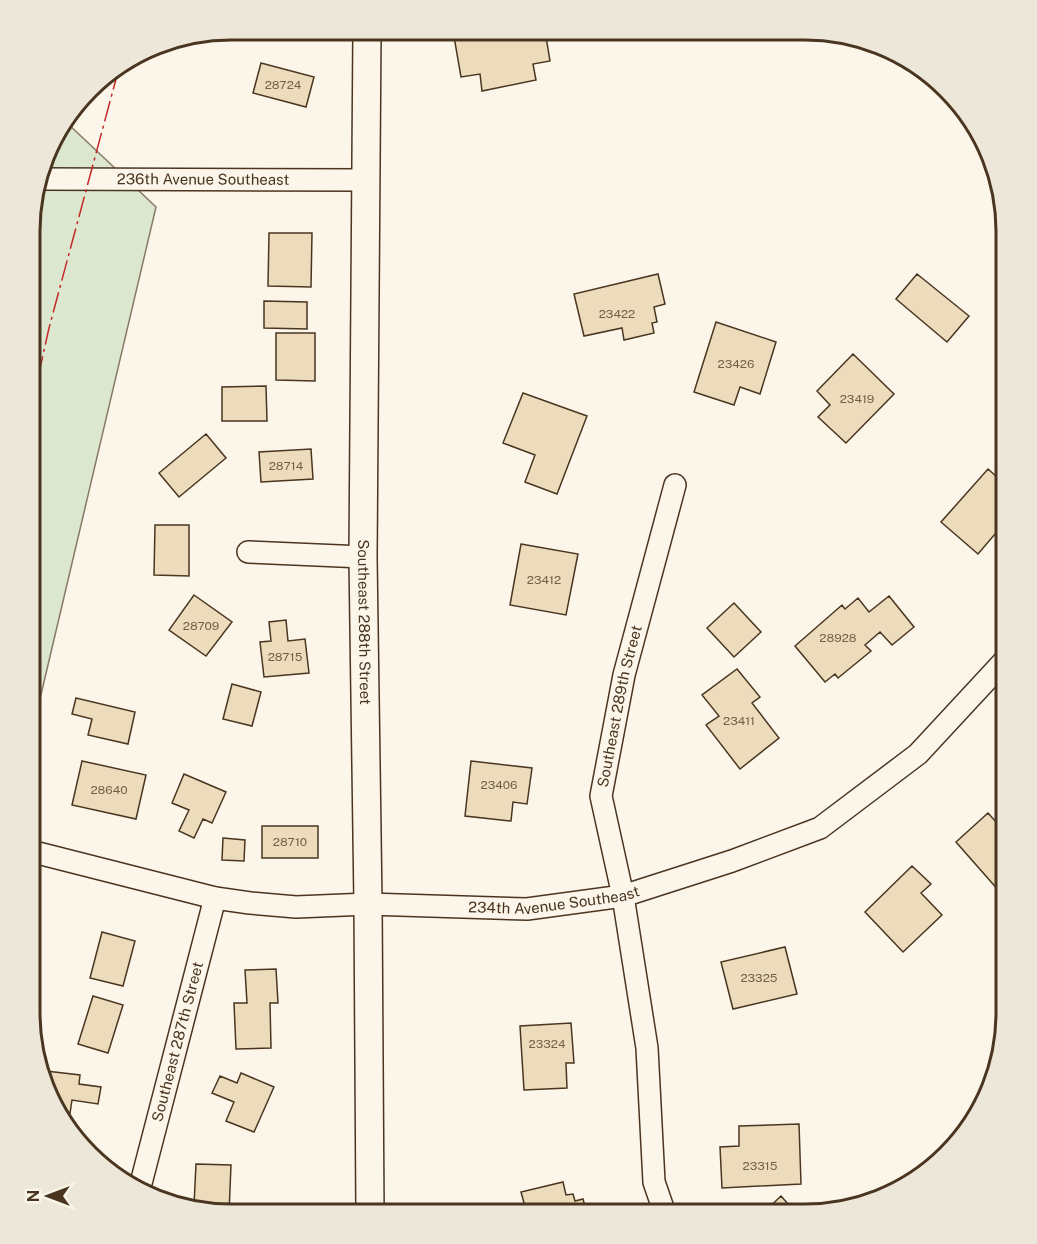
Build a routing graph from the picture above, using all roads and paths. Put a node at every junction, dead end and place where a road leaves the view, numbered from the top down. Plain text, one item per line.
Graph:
1 (367, 41) edge
2 (48, 179) edge
3 (367, 180) junction
4 (675, 486) dead end
5 (248, 552) dead end
6 (363, 557) junction
7 (996, 670) edge
8 (41, 854) edge
9 (623, 896) junction
10 (215, 898) junction
11 (368, 904) junction
12 (142, 1181) edge
13 (370, 1203) edge
14 (661, 1203) edge

1 - 3 street, Southeast 288th Street
2 - 3 street, 236th Avenue Southeast
3 - 6 street, Southeast 288th Street
4 - 9 street, Southeast 289th Street
5 - 6 street
6 - 11 street, Southeast 288th Street
7 - 9 street, 234th Avenue Southeast
8 - 10 street, 234th Avenue Southeast
9 - 11 street, 234th Avenue Southeast
9 - 14 street, Southeast 289th Street
10 - 11 street, 234th Avenue Southeast
10 - 12 street, Southeast 287th Street
11 - 13 street, Southeast 288th Street

